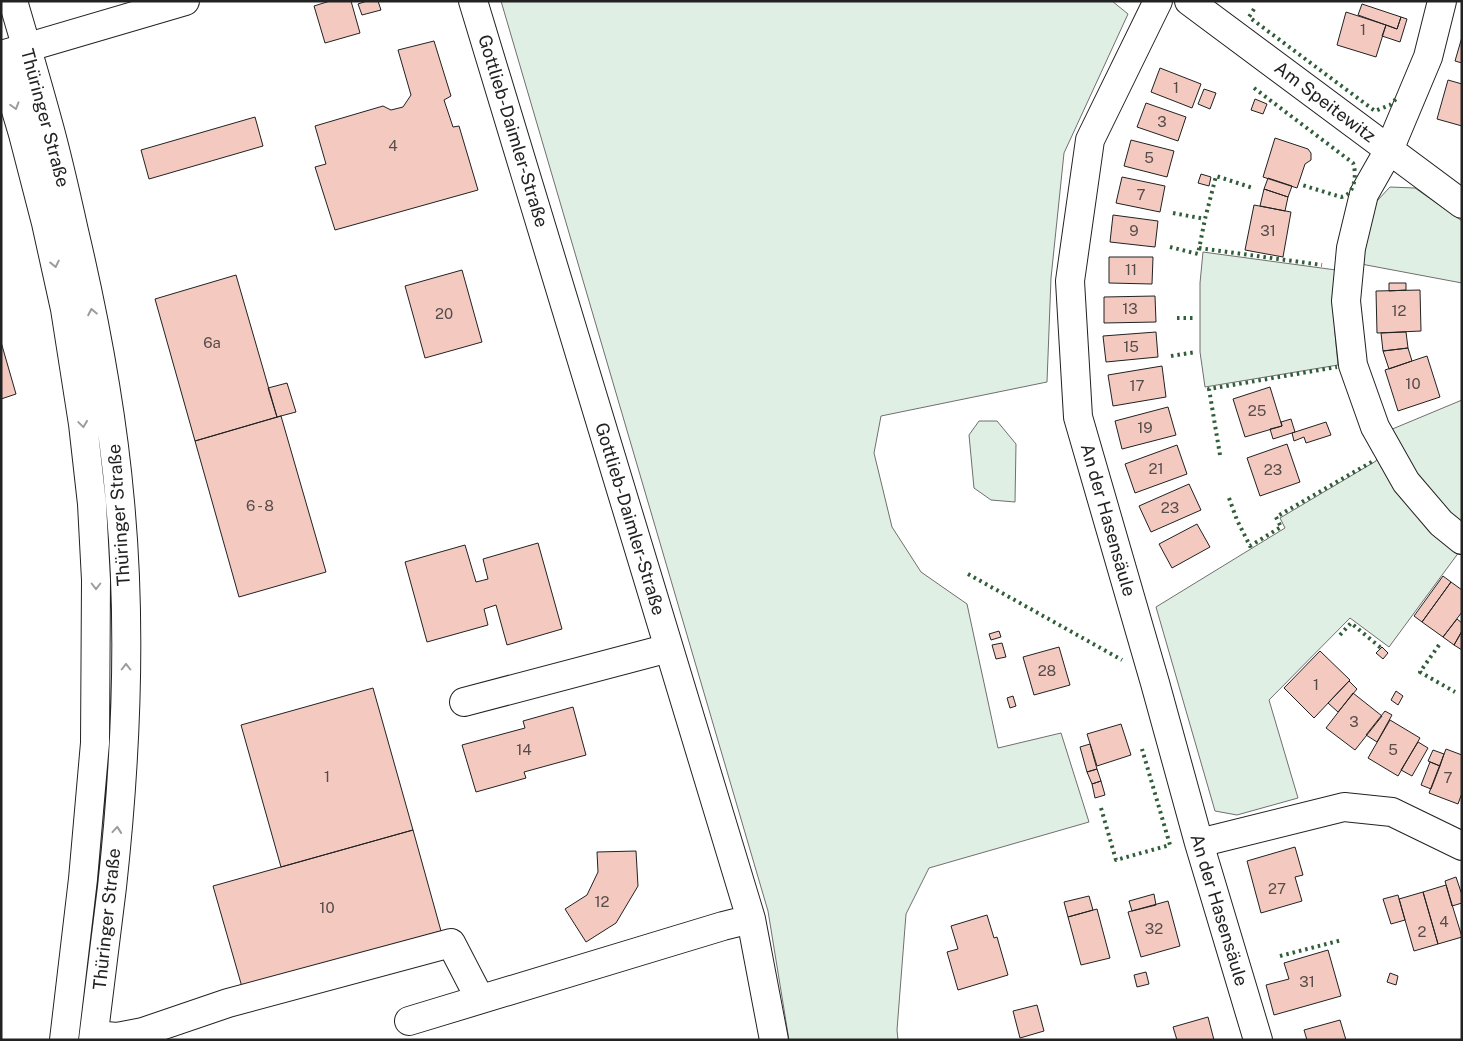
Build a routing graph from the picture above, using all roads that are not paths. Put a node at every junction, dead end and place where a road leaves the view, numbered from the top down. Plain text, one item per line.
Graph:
1 (13, 1) edge
2 (185, 1) edge
3 (473, 1) edge
4 (1158, 1) edge
5 (1189, 1) edge
6 (1442, 1) edge
7 (14, 51) edge
8 (1, 60) edge
9 (1389, 150) junction
10 (1462, 204) edge
11 (1462, 540) edge
12 (669, 648) junction
13 (464, 702) dead end
14 (1199, 843) junction
15 (1462, 846) edge
16 (752, 919) junction
17 (480, 999) junction
18 (409, 1021) dead end
19 (64, 1035) edge
20 (94, 1037) edge
21 (774, 1040) edge
22 (1258, 1040) edge

1 - 7 street, Thüringer Straße
2 - 7 street
3 - 12 street, Gottlieb-Daimler-Straße
4 - 14 street, An der Hasensäule
5 - 9 street, Am Speitewitz
6 - 9 street
20 -> 7 street, Thüringer Straße
8 -> 19 street, Thüringer Straße
9 - 10 street, Am Speitewitz
9 - 11 street
12 - 13 street
12 - 16 street, Gottlieb-Daimler-Straße
14 - 15 street
14 - 22 street, An der Hasensäule
16 - 17 street
16 - 21 street, Gottlieb-Daimler-Straße
17 - 18 street
17 - 20 street
19 - 20 street

